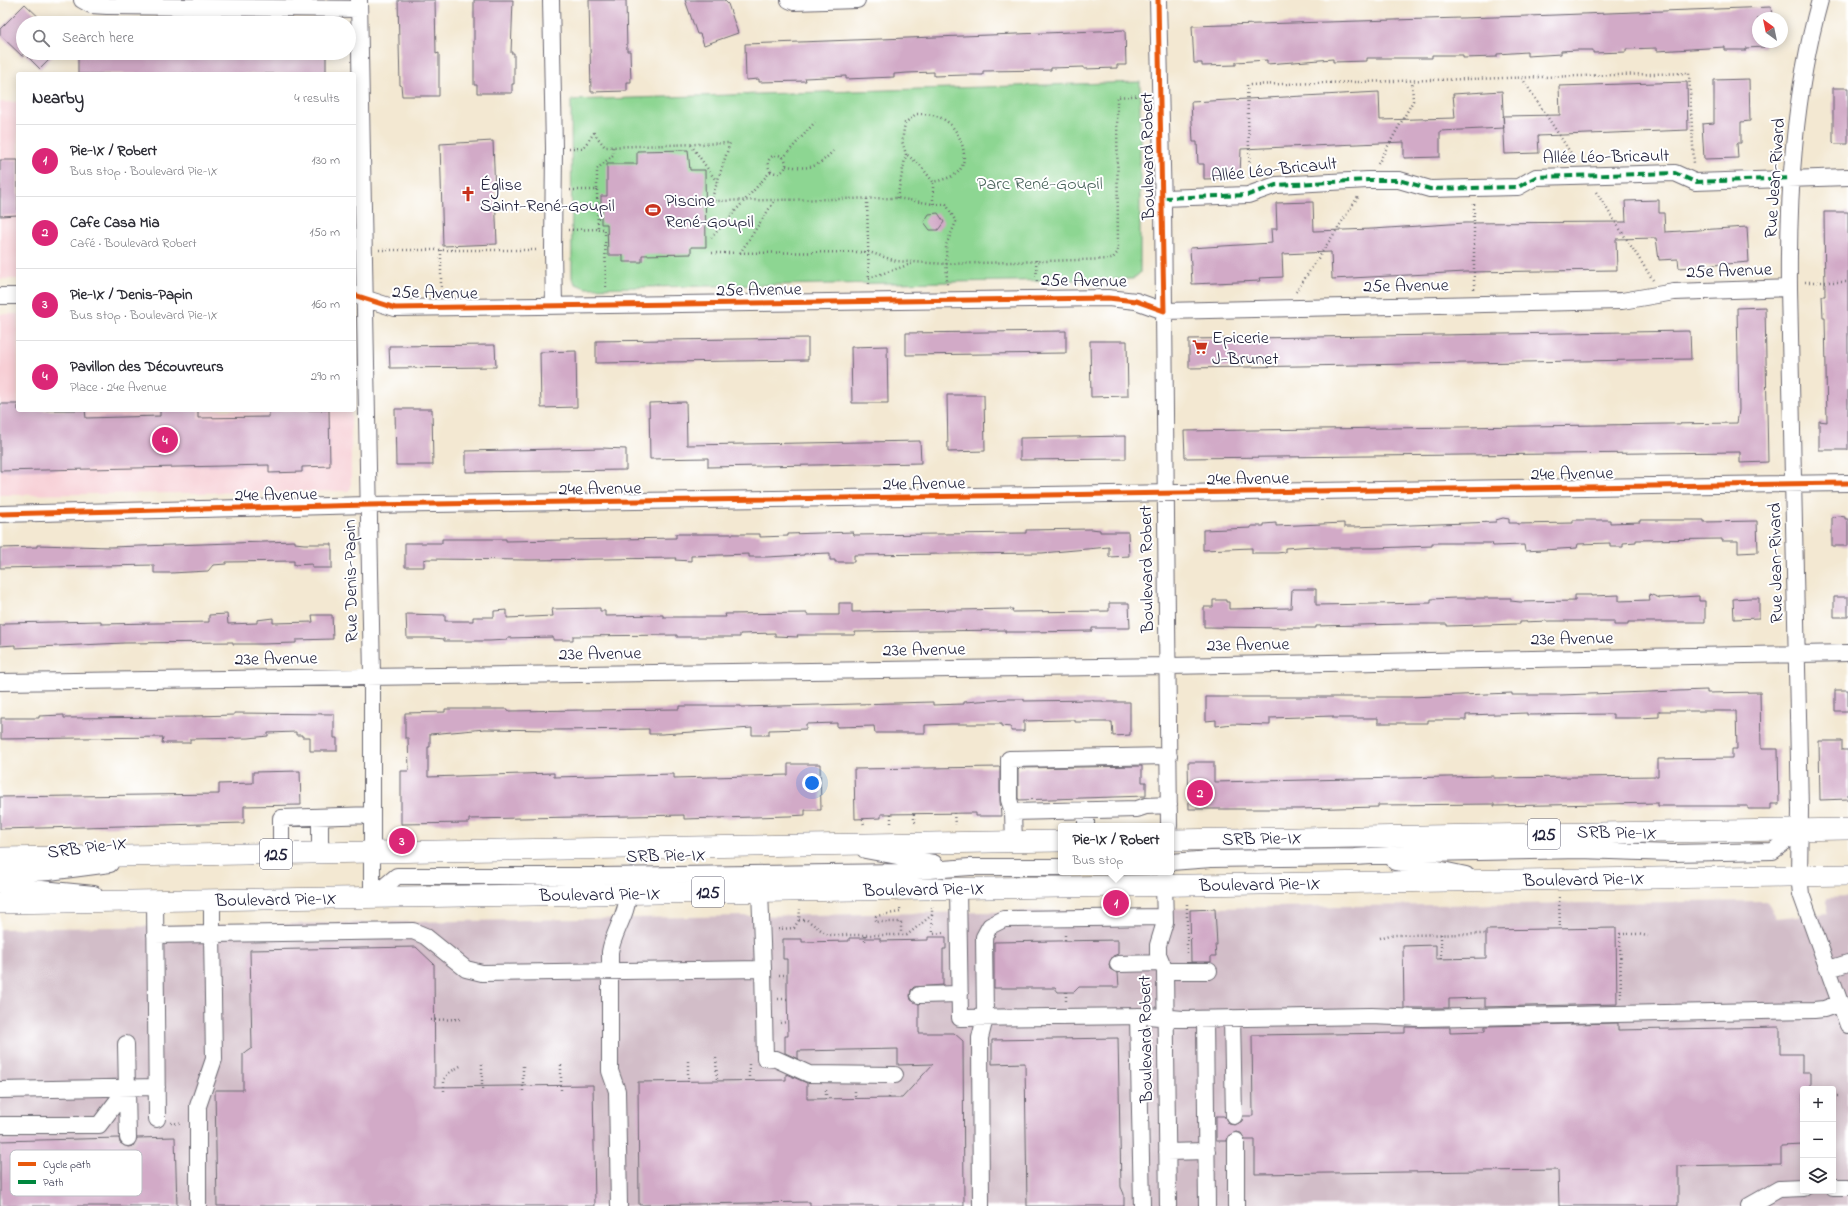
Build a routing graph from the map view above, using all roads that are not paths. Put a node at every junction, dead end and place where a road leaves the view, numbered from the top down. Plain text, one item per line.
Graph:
1 (82, 0) edge
2 (551, 0) edge
3 (789, 0) edge
4 (857, 0) edge
5 (1158, 0) edge
6 (1820, 0) edge
7 (166, 3) edge
8 (359, 4) edge
9 (1848, 177) edge
10 (1791, 178) junction
11 (1162, 198) junction
12 (1789, 285) junction
13 (0, 296) edge
14 (16, 296) edge
15 (360, 297) edge
16 (554, 306) junction
17 (1164, 311) junction
18 (1794, 483) junction
19 (1848, 483) edge
20 (1165, 493) junction
21 (368, 505) junction
22 (0, 514) edge
23 (1848, 653) edge
24 (1797, 654) junction
25 (1168, 666) junction
26 (372, 676) junction
27 (0, 682) edge
28 (1169, 756) junction
29 (1169, 805) junction
30 (1013, 812) junction
31 (372, 815) junction
32 (320, 817) junction
33 (1086, 818) edge
34 (1169, 823) edge
35 (1848, 829) edge
36 (1800, 830) junction
37 (1174, 840) edge
38 (1058, 841) edge
39 (1014, 842) junction
40 (838, 845) junction
41 (372, 852) junction
42 (281, 853) junction
43 (320, 853) junction
44 (179, 855) junction
45 (1354, 857) junction
46 (0, 858) edge
47 (1174, 862) edge
48 (1058, 866) edge
49 (970, 867) junction
50 (0, 874) edge
51 (1848, 874) edge
52 (1799, 875) junction
53 (1164, 878) edge
54 (1491, 880) junction
55 (0, 885) edge
56 (958, 888) junction
57 (760, 891) junction
58 (628, 893) junction
59 (372, 897) junction
60 (212, 900) junction
61 (155, 901) junction
62 (0, 903) edge
63 (1164, 917) junction
64 (212, 934) junction
65 (155, 935) junction
66 (1848, 963) edge
67 (1118, 964) dead end
68 (1163, 967) junction
69 (762, 969) junction
70 (1829, 969) junction
71 (1209, 971) dead end
72 (611, 972) junction
73 (960, 994) junction
74 (919, 995) dead end
75 (1841, 1003) junction
76 (1138, 1016) junction
77 (1165, 1017) junction
78 (984, 1018) junction
79 (1232, 1018) junction
80 (1205, 1019) junction
81 (1848, 1025) edge
82 (126, 1044) dead end
83 (894, 1075) dead end
84 (157, 1087) junction
85 (127, 1088) junction
86 (0, 1090) edge
87 (1234, 1116) dead end
88 (157, 1119) dead end
89 (0, 1126) edge
90 (128, 1138) dead end
91 (1236, 1140) dead end
92 (1206, 1151) junction
93 (1167, 1152) junction
94 (1836, 1187) edge
95 (1848, 1187) edge
96 (1800, 1188) edge
97 (198, 1206) edge
98 (619, 1206) edge
99 (981, 1206) edge
100 (1142, 1206) edge
101 (1168, 1206) edge
102 (1207, 1206) edge
103 (1236, 1206) edge
104 (1749, 1206) edge

1 - 7 street
2 - 16 street
3 - 4 street
5 - 11 street, Boulevard Robert
6 - 10 street, Rue Jean-Rivard
7 - 8 street
8 - 15 street, Rue Denis-Papin
9 - 10 street
10 - 11 street, Allée Léo-Bricault
10 - 12 street, Rue Jean-Rivard
11 - 17 street, Boulevard Robert
12 - 17 street, 25e Avenue
12 - 18 street, Rue Jean-Rivard
13 - 14 street
15 - 16 street, 25e Avenue
15 - 21 street, Rue Denis-Papin
16 - 17 street, 25e Avenue
17 - 20 street, Boulevard Robert
18 - 19 street, 24e Avenue
18 - 20 street, 24e Avenue
18 - 24 street, Rue Jean-Rivard
20 - 21 street, 24e Avenue
20 - 25 street, Boulevard Robert
21 - 22 street, 24e Avenue
21 - 26 street, Rue Denis-Papin
23 - 24 street, 23e Avenue
24 - 25 street, 23e Avenue
24 - 36 street, Rue Jean-Rivard
25 - 26 street, 23e Avenue
25 - 28 street, Boulevard Robert
26 - 27 street, 23e Avenue
26 - 31 street, Rue Denis-Papin
28 - 29 street, Boulevard Robert
28 - 30 street
29 - 33 street
29 - 34 street, Boulevard Robert
30 - 33 street
30 - 39 street
31 - 32 street
31 - 41 street, Rue Denis-Papin
32 - 42 street
32 - 43 street
35 - 36 main road, 125
36 - 37 main road, 125
36 - 45 street, SRB Pie-IX
36 - 52 street, Rue Jean-Rivard
38 - 39 main road, 125
39 - 40 main road, 125
40 - 41 main road, 125
40 - 49 street, SRB Pie-IX
41 - 43 main road, 125
41 - 59 street, Rue Denis-Papin
42 - 43 main road, 125
42 - 44 main road, 125
44 - 46 main road, 125
44 - 50 street, SRB Pie-IX
45 - 47 street, SRB Pie-IX
45 - 54 street, SRB Pie-IX
48 - 49 street, SRB Pie-IX
49 - 59 street, SRB Pie-IX
51 - 52 main road, Boulevard Pie-IX / 125
52 - 54 main road, Boulevard Pie-IX / 125
52 - 70 street, Rue Jean-Rivard
53 - 54 main road, Boulevard Pie-IX / 125
53 - 56 main road, Boulevard Pie-IX / 125
53 - 63 street, Boulevard Robert
55 - 61 street, SRB Pie-IX
56 - 57 main road, Boulevard Pie-IX / 125
56 - 73 street
57 - 58 main road, Boulevard Pie-IX / 125
57 - 69 street
58 - 59 main road, Boulevard Pie-IX / 125
58 - 72 street
59 - 60 main road, Boulevard Pie-IX / 125
60 - 61 main road, Boulevard Pie-IX / 125
60 - 64 street
61 - 62 main road, Boulevard Pie-IX / 125
61 - 65 street
63 - 68 street, Boulevard Robert
63 - 78 street
64 - 65 street
64 - 72 street
64 - 97 street
65 - 84 street
66 - 70 street
67 - 68 street
68 - 71 street
68 - 77 street, Boulevard Robert
69 - 72 street
69 - 83 street
70 - 75 street, Rue Jean-Rivard
72 - 98 street
73 - 74 street
73 - 78 street
75 - 79 street
75 - 81 street, Rue Jean-Rivard
76 - 77 street
76 - 78 street
76 - 100 street
77 - 80 street
77 - 93 street, Boulevard Robert
78 - 99 street
79 - 80 street
79 - 87 street
80 - 92 street
82 - 85 street
84 - 85 street
84 - 88 street
85 - 86 street
85 - 89 street
85 - 90 street
91 - 103 street
92 - 93 street
92 - 102 street
93 - 101 street, Boulevard Robert
94 - 95 street
96 - 104 street

